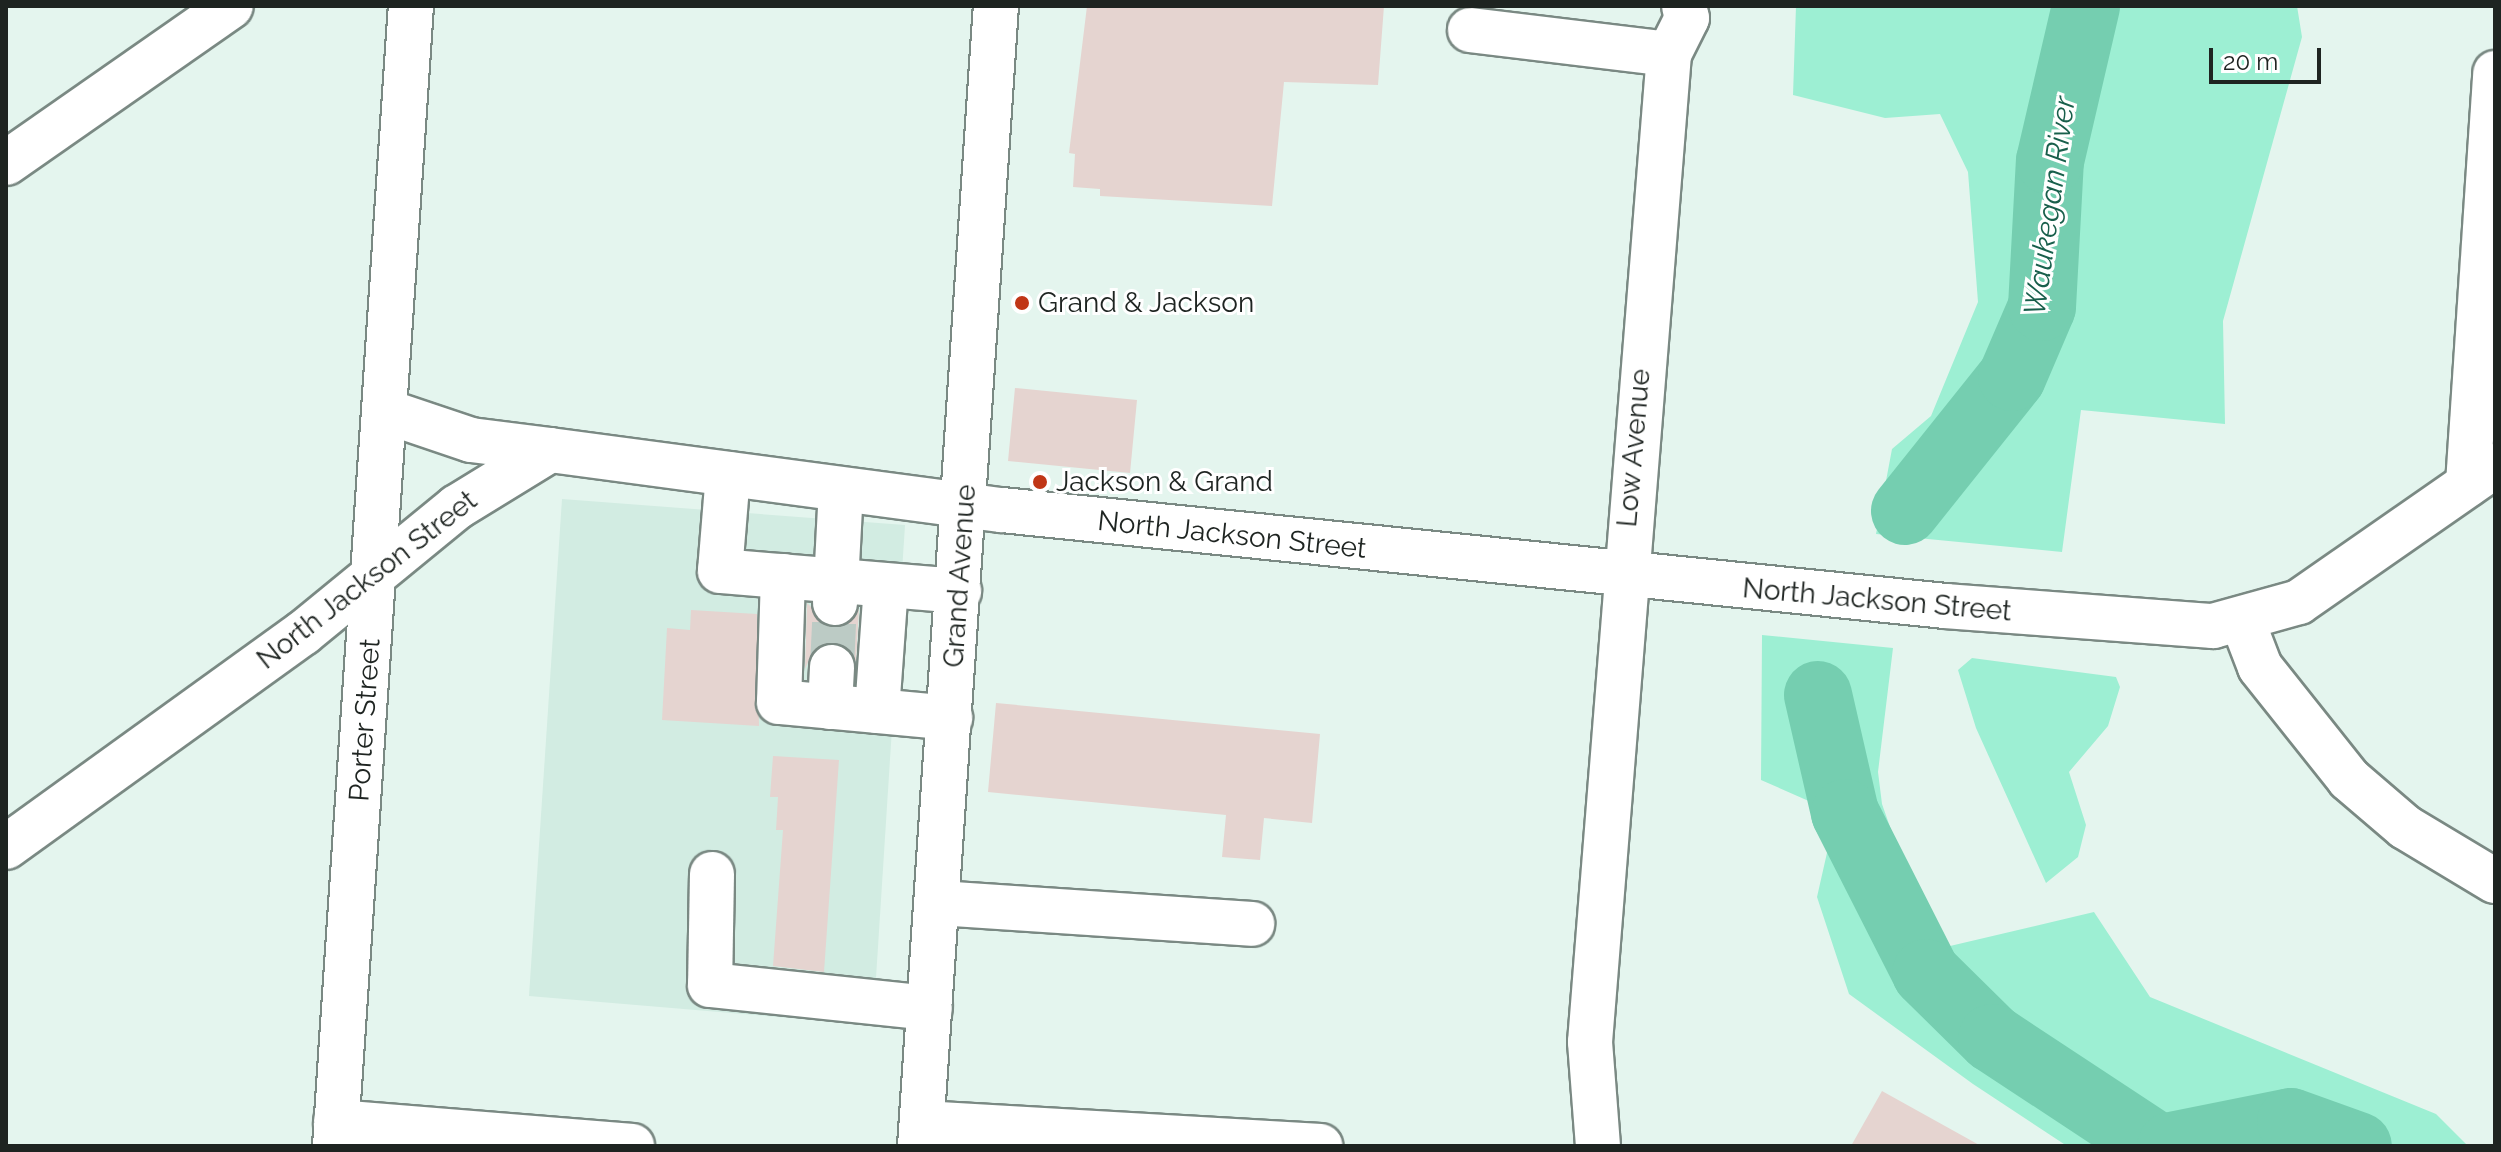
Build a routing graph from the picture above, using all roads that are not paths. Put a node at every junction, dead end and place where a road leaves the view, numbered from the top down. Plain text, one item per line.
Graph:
1 (231, 6) edge
2 (411, 6) edge
3 (996, 6) edge
4 (1684, 6) edge
5 (1470, 30) dead end
6 (1669, 54) junction
7 (2495, 73) edge
8 (6, 163) edge
9 (388, 412) junction
10 (550, 450) junction
11 (728, 474) junction
12 (2482, 475) edge
13 (841, 490) junction
14 (965, 506) junction
15 (376, 567) junction
16 (1623, 575) junction
17 (783, 576) junction
18 (886, 585) junction
19 (959, 591) junction
20 (835, 592) junction
21 (2242, 620) junction
22 (877, 711) junction
23 (950, 718) junction
24 (6, 847) edge
25 (712, 874) dead end
26 (2495, 881) edge
27 (938, 903) junction
28 (1252, 924) dead end
29 (930, 1008) junction
30 (336, 1134) edge
31 (921, 1134) edge
32 (632, 1146) edge
33 (1320, 1146) edge
34 (1598, 1146) edge

1 - 8 street
2 - 9 street, Porter Street
3 - 14 street, Grand Avenue
4 - 6 street
5 - 6 street
6 - 16 street, Low Avenue
7 - 12 street
9 - 10 street
9 - 15 street, Porter Street
10 - 11 street, North Jackson Street
10 - 15 street, North Jackson Street
11 - 13 street, North Jackson Street
11 - 17 street
12 - 21 street, North Jackson Street
13 - 14 street, North Jackson Street
13 - 20 street
14 - 16 street, North Jackson Street
14 - 19 street, Grand Avenue
15 - 24 street, North Jackson Street
15 - 30 street, Porter Street
16 - 21 street, North Jackson Street
16 - 34 street, Low Avenue
17 - 20 street
17 - 22 street
18 - 19 street
18 - 20 street
18 - 22 street
19 - 23 street, Grand Avenue
21 - 26 street
22 - 23 street
23 - 27 street, Grand Avenue
25 - 29 street
27 - 28 street
27 - 29 street, Grand Avenue
29 - 31 street, Grand Avenue
30 - 32 street
31 - 33 street

